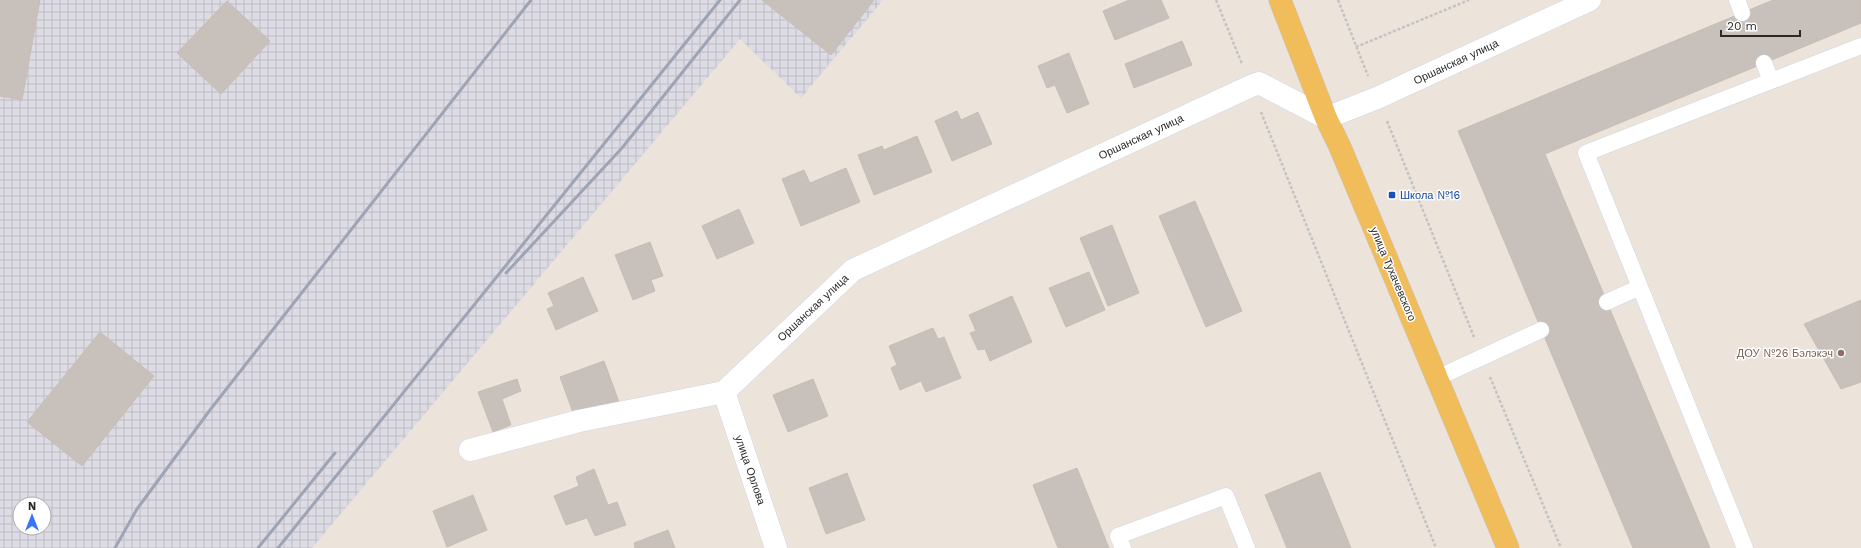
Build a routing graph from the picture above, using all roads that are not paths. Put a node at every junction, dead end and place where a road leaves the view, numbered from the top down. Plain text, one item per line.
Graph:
1 (1280, 0) edge
2 (1590, 0) edge
3 (1861, 46) edge
4 (1764, 63) dead end
5 (1772, 81) junction
6 (1326, 118) junction
7 (1640, 287) junction
8 (1607, 302) dead end
9 (1541, 330) dead end
10 (1437, 378) junction
11 (724, 392) junction
12 (470, 450) dead end
13 (776, 548) edge
14 (1123, 548) edge
15 (1247, 548) edge
16 (1508, 548) edge
17 (1745, 548) edge

1 - 6 main road, улица Тухачевского
2 - 6 street, Оршанская улица
3 - 5 lane
4 - 5 lane
5 - 7 lane
6 - 10 main road, улица Тухачевского
6 - 11 street, Оршанская улица
7 - 8 lane
7 - 17 lane
9 - 10 lane
10 - 16 main road, улица Тухачевского
11 - 12 street
11 - 13 street, улица Орлова
14 - 15 lane

